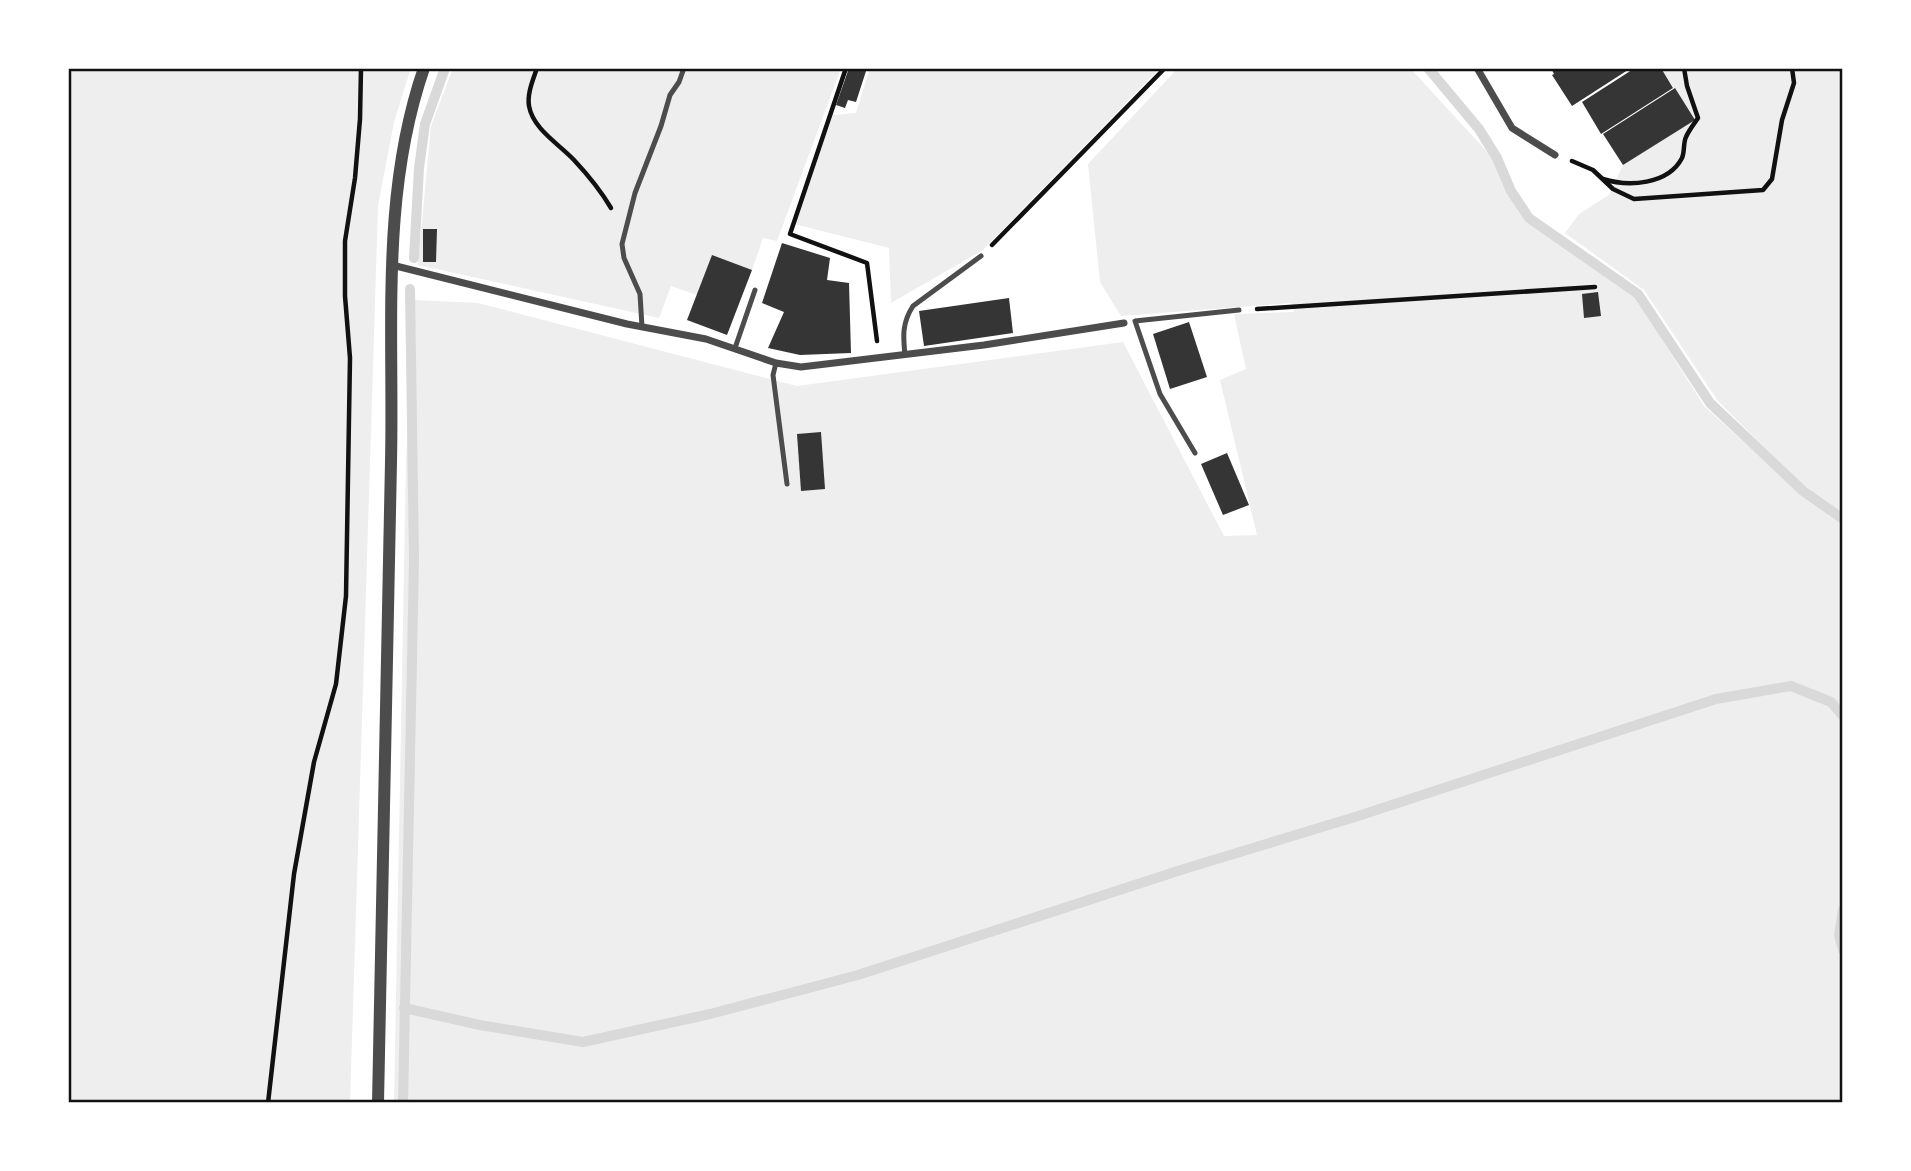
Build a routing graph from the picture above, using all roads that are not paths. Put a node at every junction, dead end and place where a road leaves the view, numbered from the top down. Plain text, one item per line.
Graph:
1 (424, 68) edge
2 (684, 68) edge
3 (1477, 68) edge
4 (1555, 155) road end
5 (981, 256) road end
6 (391, 265) junction
7 (755, 290) dead end
8 (1239, 310) road end
9 (1135, 321) junction
10 (1124, 323) joint
11 (642, 327) junction
12 (735, 348) junction
13 (905, 355) junction
14 (776, 363) junction
15 (1195, 453) dead end
16 (787, 484) dead end
17 (378, 1103) edge

1 - 6 street
2 - 11 lane
3 - 4 street
5 - 13 lane
6 - 11 street
6 - 17 street
7 - 12 lane
8 - 9 lane
9 - 10 lane
9 - 15 lane
10 - 13 street
11 - 12 street
12 - 14 street
13 - 14 street
14 - 16 lane

